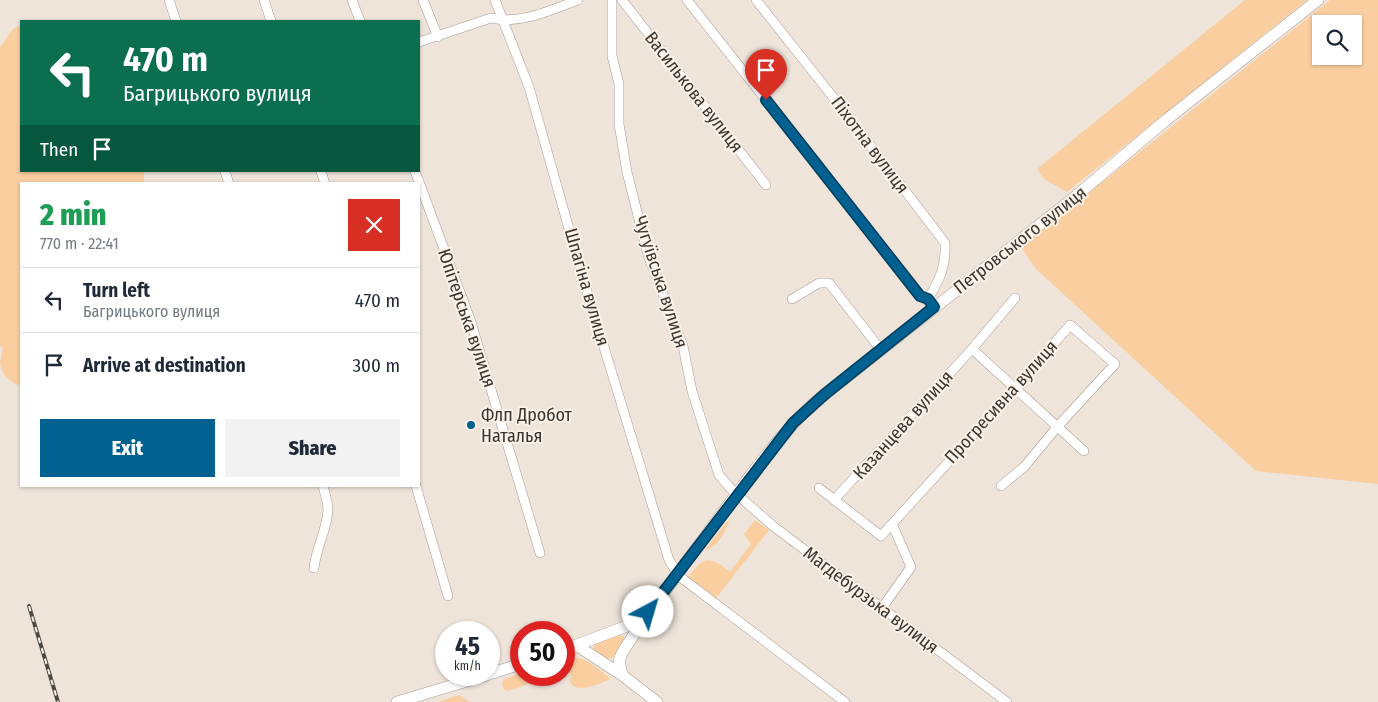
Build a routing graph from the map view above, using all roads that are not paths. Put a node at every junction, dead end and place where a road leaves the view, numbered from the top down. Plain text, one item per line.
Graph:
1 (169, 0) edge
2 (264, 0) edge
3 (352, 0) edge
4 (423, 0) edge
5 (496, 0) edge
6 (578, 0) edge
7 (612, 0) edge
8 (622, 0) edge
9 (687, 0) edge
10 (756, 0) edge
11 (1318, 0) edge
12 (559, 3) edge
13 (176, 20) edge
14 (271, 20) edge
15 (360, 20) edge
16 (503, 21) junction
17 (438, 37) junction
18 (420, 42) edge
19 (420, 184) edge
20 (766, 185) dead end
21 (1015, 298) dead end
22 (792, 299) dead end
23 (931, 303) junction
24 (972, 349) junction
25 (881, 350) junction
26 (1015, 389) junction
27 (1058, 426) junction
28 (1084, 450) dead end
29 (1001, 486) dead end
30 (323, 487) edge
31 (416, 487) edge
32 (819, 488) dead end
33 (738, 494) junction
34 (834, 500) junction
35 (892, 524) junction
36 (540, 553) dead end
37 (314, 568) dead end
38 (677, 574) junction
39 (663, 593) junction
40 (448, 596) dead end
41 (882, 608) junction
42 (621, 628) junction
43 (627, 644) junction
44 (576, 646) joint
45 (622, 675) junction
46 (451, 686) edge
47 (397, 702) edge
48 (657, 702) edge
49 (845, 702) edge
50 (1007, 702) edge

1 - 13 street
2 - 14 street
3 - 15 street
4 - 17 street
5 - 16 street, Шпагіна вулиця
6 - 12 street
7 - 33 street, Чугуївська вулиця
8 - 20 street, Василькова вулиця
9 - 23 street
10 - 23 street, Піхотна вулиця
11 - 23 main road, Петровського вулиця
12 - 16 street
16 - 17 street
16 - 38 street, Шпагіна вулиця
17 - 18 street
19 - 36 street, Юпітерська вулиця
21 - 24 street, Казанцева вулиця
22 - 25 street
23 - 25 main road, Петровського вулиця
24 - 26 street
24 - 34 street, Казанцева вулиця
25 - 33 main road, Петровського вулиця
26 - 27 street
26 - 27 street, Прогресивна вулиця
26 - 35 street, Прогресивна вулиця
27 - 28 street
27 - 29 street
30 - 37 street
31 - 40 street
32 - 34 street, Прогресивна вулиця
33 - 38 main road, Петровського вулиця
33 - 41 street, Магдебурзька вулиця
34 - 35 street, Прогресивна вулиця
35 - 41 street
38 - 39 main road, Петровського вулиця
38 - 49 street
39 - 42 main road, Петровського вулиця
39 - 43 main road
41 - 50 street, Магдебурзька вулиця
42 - 43 street
42 - 44 main road, Петровського вулиця
43 - 45 main road
44 - 45 main road
45 - 48 main road
46 - 47 main road

